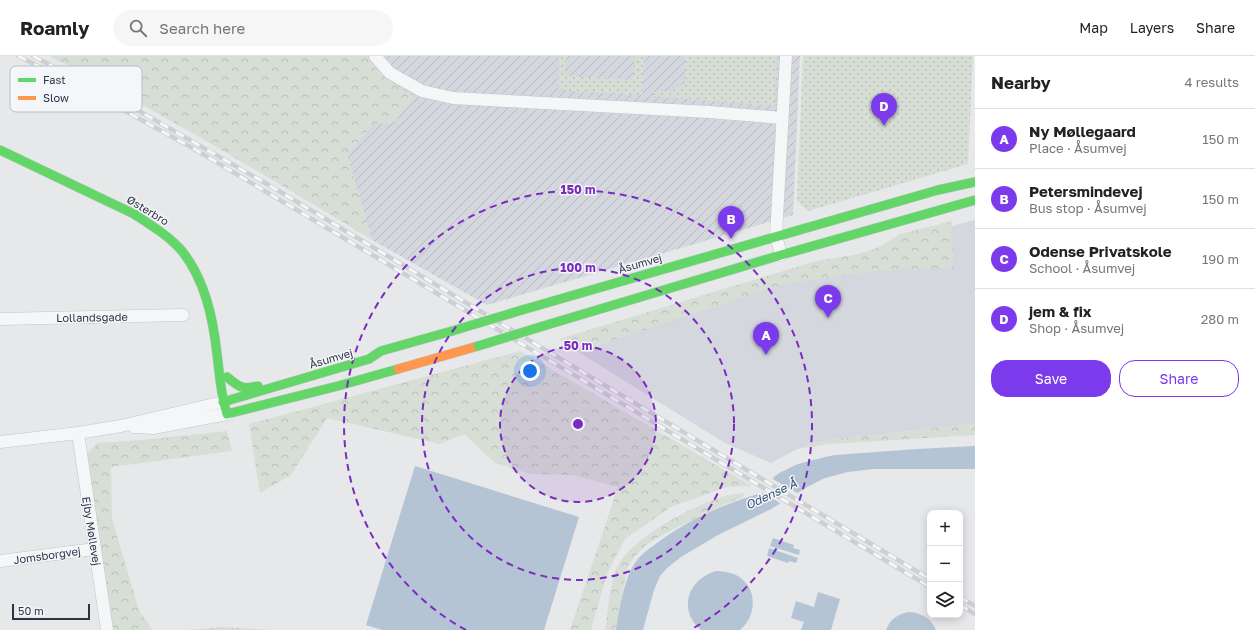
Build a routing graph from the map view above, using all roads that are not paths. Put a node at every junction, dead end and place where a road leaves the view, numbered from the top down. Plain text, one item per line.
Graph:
1 (375, 56) edge
2 (786, 56) edge
3 (782, 118) junction
4 (0, 150) edge
5 (975, 182) edge
6 (975, 200) edge
7 (776, 236) junction
8 (781, 255) junction
9 (183, 315) dead end
10 (0, 319) edge
11 (381, 351) junction
12 (218, 352) junction
13 (227, 377) junction
14 (228, 400) junction
15 (231, 413) junction
16 (121, 426) junction
17 (78, 433) junction
18 (0, 442) edge
19 (95, 549) junction
20 (0, 561) edge
21 (107, 630) edge

1 - 3 street
2 - 3 street
3 - 7 street
4 - 12 street, Østerbro
5 - 7 street, Åsumvej
6 - 8 street
7 - 8 street
7 - 11 street, Åsumvej, bridge
8 - 15 street, bridge
9 - 10 street, Lollandsgade
11 - 13 street
11 - 14 street, Åsumvej
12 - 13 street, Østerbro
12 - 14 street, Østerbro
13 - 14 street, Østerbro
14 - 15 street, Østerbro
14 - 16 street
15 - 16 street
16 - 17 street
17 - 18 street
17 - 19 street, Ejby Møllevej
19 - 20 street, Jomsborgvej
19 - 21 street, Ejby Møllevej

